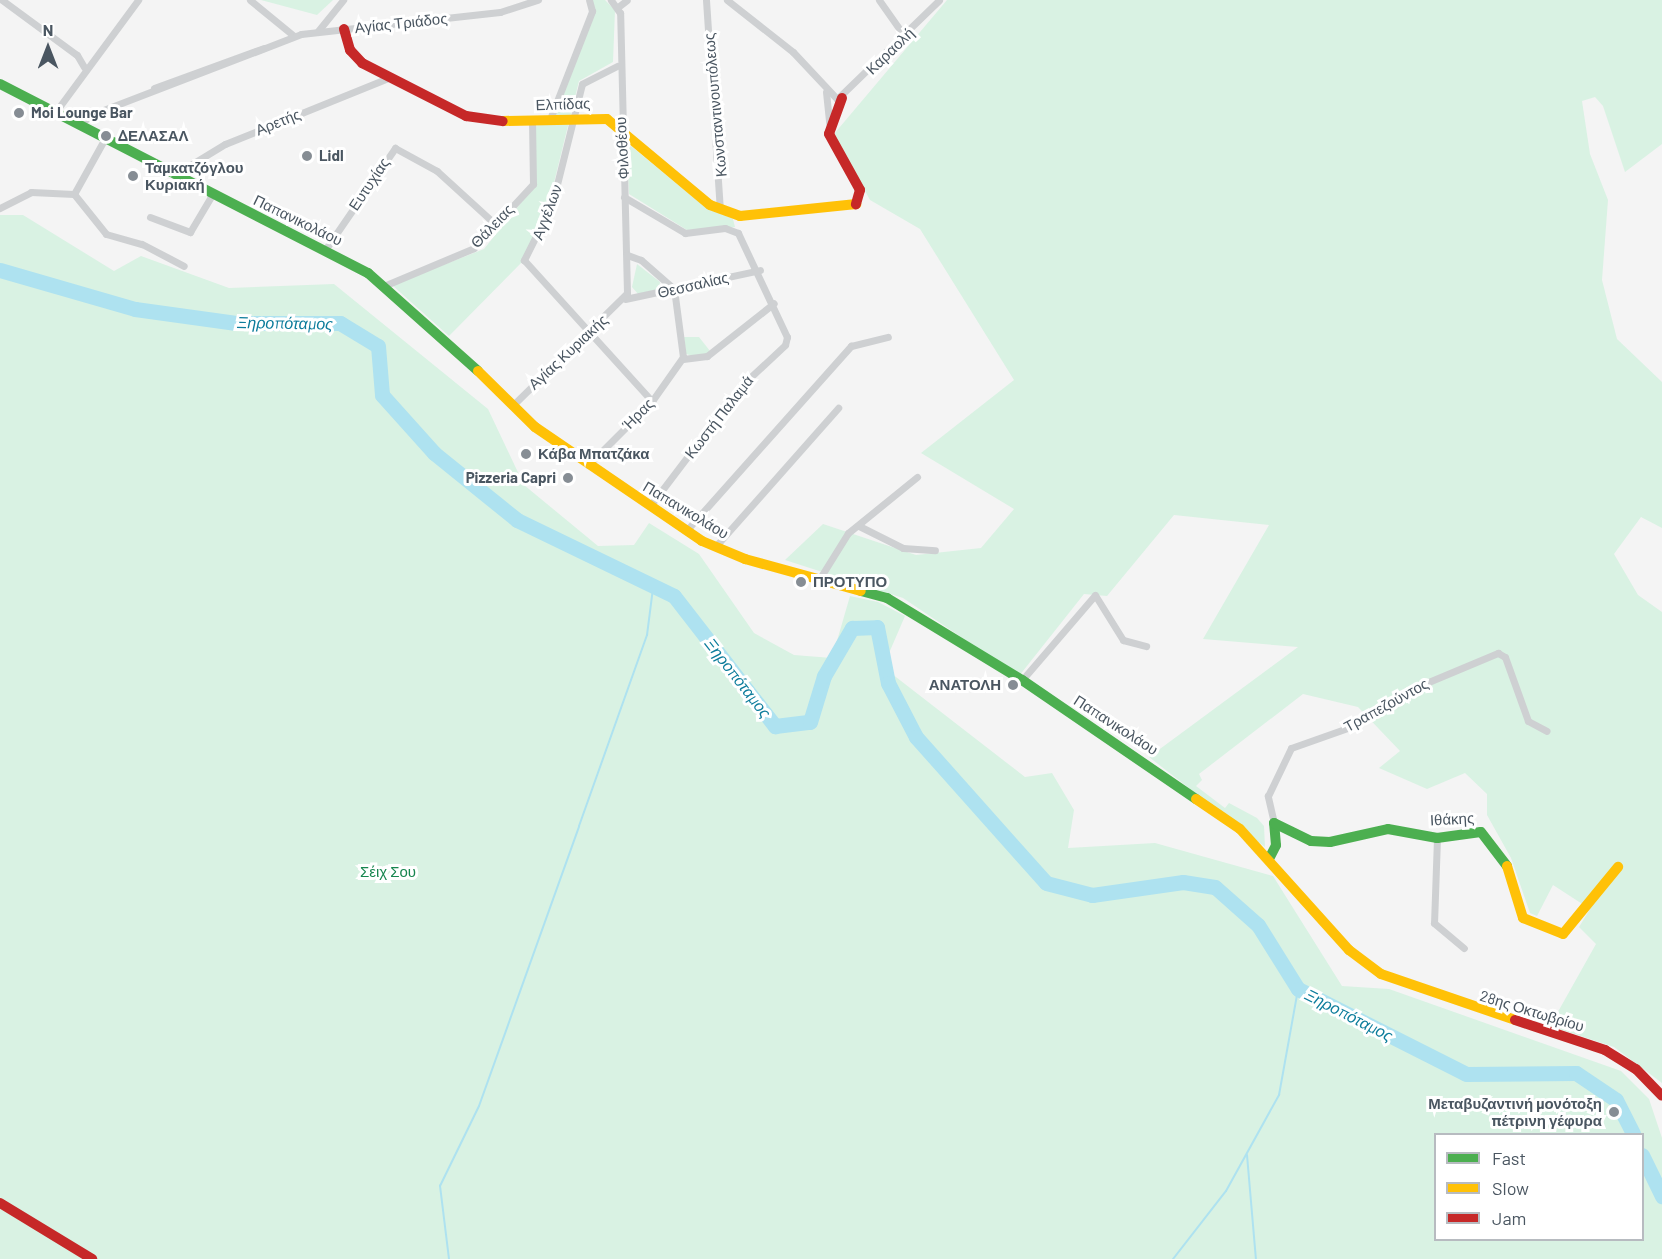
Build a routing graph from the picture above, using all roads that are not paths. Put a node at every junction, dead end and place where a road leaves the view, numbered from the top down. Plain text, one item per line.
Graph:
1 (2, 0) edge
2 (138, 0) edge
3 (250, 0) edge
4 (343, 0) edge
5 (538, 0) edge
6 (589, 0) edge
7 (611, 0) edge
8 (627, 0) edge
9 (706, 0) edge
10 (727, 0) edge
11 (879, 0) edge
12 (939, 0) edge
13 (618, 7) junction
14 (344, 29) junction
15 (318, 31) junction
16 (294, 36) junction
17 (905, 37) junction
18 (84, 66) junction
19 (617, 66) junction
20 (388, 78) junction
21 (0, 84) edge
22 (826, 92) junction
23 (839, 99) junction
24 (54, 114) junction
25 (574, 118) junction
26 (550, 119) junction
27 (531, 120) junction
28 (829, 123) junction
29 (78, 126) junction
30 (620, 130) junction
31 (104, 140) junction
32 (174, 175) junction
33 (74, 194) junction
34 (213, 195) junction
35 (624, 197) junction
36 (0, 208) edge
37 (720, 210) junction
38 (150, 217) dead end
39 (495, 224) junction
40 (325, 250) junction
41 (627, 255) junction
42 (184, 266) dead end
43 (760, 270) junction
44 (386, 285) junction
45 (674, 289) junction
46 (625, 298) junction
47 (774, 303) junction
48 (587, 334) junction
49 (888, 337) dead end
50 (683, 359) junction
51 (652, 401) junction
52 (512, 406) junction
53 (838, 408) dead end
54 (588, 465) junction
55 (917, 477) dead end
56 (650, 506) junction
57 (859, 526) junction
58 (686, 531) junction
59 (715, 547) junction
60 (935, 550) dead end
61 (820, 578) junction
62 (1146, 646) dead end
63 (1022, 680) junction
64 (1548, 731) dead end
65 (1274, 823) junction
66 (1437, 838) junction
67 (1270, 857) junction
68 (1618, 867) dead end
69 (1464, 948) dead end
70 (1381, 974) joint
71 (1662, 1096) edge
72 (0, 1203) edge
73 (93, 1259) edge

1 - 18 street
2 - 18 street
3 - 16 street
4 - 15 street
5 - 14 street, Αγίας Τριάδος
6 - 26 street
7 - 13 street
8 - 13 street
9 - 37 street, Κωνσταντινουπόλεως
10 - 22 street
11 - 17 street
12 - 17 street, Καραολή
13 - 19 street, Φιλοθέου
14 - 15 street, Αγίας Τριάδος
14 - 20 main road, Ελπίδας
15 - 16 street, Αγίας Τριάδος
16 - 29 street, Αγίας Τριάδος
17 - 23 street, Καραολή
18 - 24 street
19 - 25 street, Αγγέλων
19 - 30 street, Φιλοθέου
20 - 27 main road, Ελπίδας
20 - 32 street, Αρετής
21 - 24 main road, Παπανικολάου
22 - 23 street
22 - 28 street
23 - 28 main road
24 - 29 main road, Παπανικολάου
25 - 26 main road, Ελπίδας
25 - 30 main road, Ελπίδας
25 - 48 street, Αγγέλων
26 - 27 main road, Ελπίδας
27 - 39 street, Θάλειας
28 - 37 main road, Ελπίδας
29 - 31 main road, Παπανικολάου
30 - 35 street, Φιλοθέου
30 - 37 main road, Ελπίδας
31 - 32 main road, Παπανικολάου
31 - 33 street
32 - 34 main road, Παπανικολάου
33 - 36 street
33 - 42 street
34 - 38 street
34 - 40 main road, Παπανικολάου
35 - 41 street, Φιλοθέου
35 - 43 street, Κωστή Παλαμά
39 - 40 street, Ευτυχίας
39 - 44 street, Θάλειας
40 - 44 main road, Παπανικολάου
41 - 45 street
41 - 46 street, Φιλοθέου
43 - 45 street, Θεσσαλίας
43 - 47 street, Κωστή Παλαμά
44 - 52 main road, Παπανικολάου
45 - 46 street, Θεσσαλίας
45 - 50 street
46 - 48 street, Αγίας Κυριακής
47 - 50 street
47 - 56 street, Κωστή Παλαμά
48 - 51 street, Αγγέλων
48 - 52 street, Αγίας Κυριακής
49 - 58 street
50 - 51 street, Ήρας
51 - 54 street, Ήρας
52 - 54 main road, Παπανικολάου
53 - 59 street
54 - 56 main road, Παπανικολάου
55 - 57 street
56 - 58 main road, Παπανικολάου
57 - 60 street
57 - 61 street
58 - 59 main road, Παπανικολάου
59 - 61 main road, Παπανικολάου
61 - 63 main road, Παπανικολάου
62 - 63 street
63 - 67 main road, Παπανικολάου
64 - 65 street, Τραπεζούντος
65 - 66 main road, Ιθάκης
65 - 67 main road
66 - 68 main road, Ιθάκης
66 - 69 street
67 - 70 main road, Παπανικολάου
70 - 71 main road, 28ης Οκτωβρίου
72 - 73 main road

